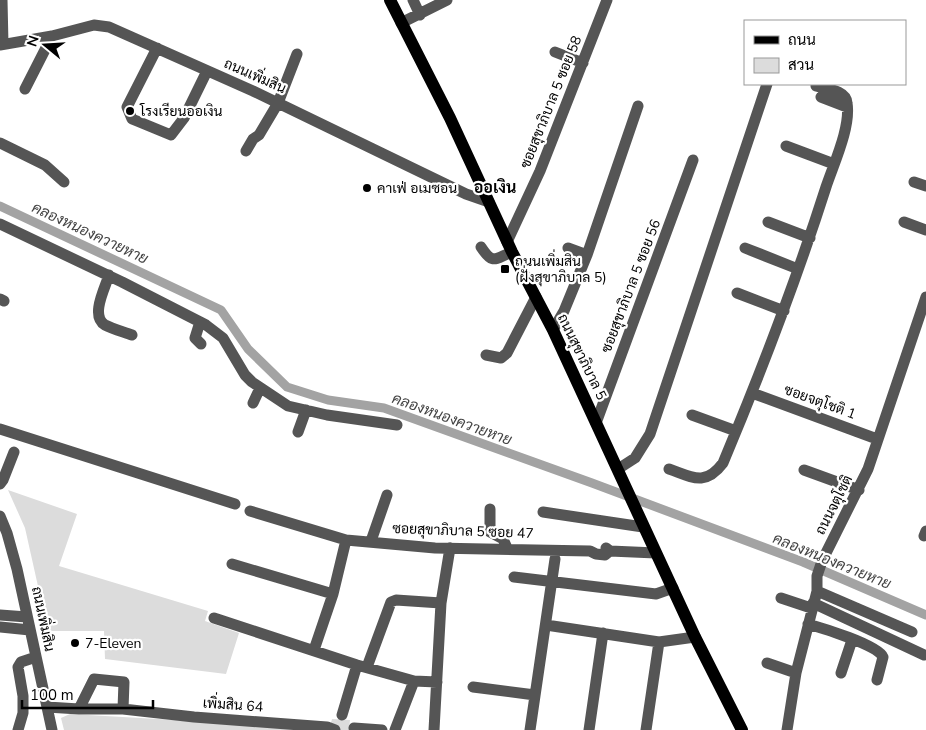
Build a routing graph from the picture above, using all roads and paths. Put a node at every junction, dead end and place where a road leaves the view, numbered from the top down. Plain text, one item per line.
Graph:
1 (2, 0) edge
2 (390, 0) edge
3 (412, 0) edge
4 (447, 0) edge
5 (607, 0) edge
6 (420, 15) junction
7 (401, 23) junction
8 (52, 36) junction
9 (1, 44) edge
10 (157, 48) junction
11 (555, 52) dead end
12 (297, 54) dead end
13 (583, 63) junction
14 (207, 71) junction
15 (767, 85) edge
16 (816, 86) dead end
17 (25, 90) dead end
18 (821, 97) dead end
19 (278, 103) junction
20 (638, 106) dead end
21 (847, 107) junction
22 (0, 143) edge
23 (786, 146) dead end
24 (246, 151) dead end
25 (693, 160) dead end
26 (834, 164) junction
27 (64, 182) dead end
28 (914, 182) dead end
29 (926, 186) edge
30 (489, 202) junction
31 (768, 222) dead end
32 (904, 222) dead end
33 (0, 224) edge
34 (926, 230) edge
35 (810, 238) junction
36 (481, 247) dead end
37 (510, 247) junction
38 (568, 248) dead end
39 (745, 248) dead end
40 (587, 255) junction
41 (798, 269) junction
42 (108, 276) junction
43 (736, 293) dead end
44 (536, 297) junction
45 (926, 297) edge
46 (784, 311) junction
47 (923, 317) edge
48 (200, 322) junction
49 (553, 330) junction
50 (132, 335) dead end
51 (201, 344) dead end
52 (486, 355) dead end
53 (260, 388) junction
54 (752, 393) junction
55 (253, 403) dead end
56 (306, 410) junction
57 (692, 414) dead end
58 (596, 423) junction
59 (397, 425) dead end
60 (0, 429) edge
61 (736, 431) junction
62 (298, 432) dead end
63 (877, 439) junction
64 (14, 452) dead end
65 (618, 469) junction
66 (669, 469) dead end
67 (804, 470) dead end
68 (0, 484) edge
69 (859, 490) junction
70 (387, 494) dead end
71 (234, 504) dead end
72 (490, 509) dead end
73 (250, 511) dead end
74 (543, 512) dead end
75 (0, 516) edge
76 (643, 526) junction
77 (346, 540) junction
78 (371, 541) junction
79 (450, 548) junction
80 (507, 548) junction
81 (656, 553) junction
82 (554, 559) dead end
83 (232, 564) dead end
84 (514, 577) dead end
85 (552, 582) junction
86 (673, 588) junction
87 (817, 591) junction
88 (333, 594) junction
89 (781, 598) dead end
90 (441, 603) junction
91 (812, 606) junction
92 (0, 615) edge
93 (27, 617) junction
94 (214, 618) dead end
95 (808, 624) junction
96 (546, 625) junction
97 (0, 627) edge
98 (30, 630) junction
99 (912, 632) dead end
100 (603, 633) junction
101 (695, 637) junction
102 (852, 640) junction
103 (660, 642) junction
104 (314, 650) junction
105 (924, 655) dead end
106 (36, 657) junction
107 (768, 663) dead end
108 (362, 666) junction
109 (796, 673) junction
110 (841, 673) dead end
111 (877, 680) dead end
112 (414, 681) junction
113 (437, 682) junction
114 (473, 687) dead end
115 (535, 694) junction
116 (47, 707) junction
117 (79, 709) junction
118 (122, 709) junction
119 (342, 716) dead end
120 (331, 728) edge
121 (354, 728) dead end
122 (18, 730) edge
123 (52, 730) edge
124 (374, 730) edge
125 (382, 730) edge
126 (394, 730) edge
127 (434, 730) edge
128 (530, 730) edge
129 (589, 730) edge
130 (646, 730) edge
131 (742, 730) edge
132 (787, 730) edge

1 - 9 street
2 - 7 main road, ถนนสุขาภิบาล 5
3 - 6 street
4 - 6 street
5 - 13 street, ซอยสุขาภิบาล 5 ซอย 58
6 - 7 street
7 - 30 main road, ถนนสุขาภิบาล 5
8 - 9 street, ถนนเพิ่มสิน
8 - 10 street, ถนนเพิ่มสิน
8 - 17 street
10 - 14 street, ถนนเพิ่มสิน
10 - 14 street
11 - 13 street
12 - 19 street
13 - 37 street, ซอยสุขาภิบาล 5 ซอย 58
14 - 19 street, ถนนเพิ่มสิน
15 - 65 street
16 - 21 street
18 - 21 street
19 - 24 street
19 - 30 street, ถนนเพิ่มสิน
20 - 40 street
21 - 26 street
22 - 27 street
23 - 26 street
25 - 58 street, ซอยสุขาภิบาล 5 ซอย 56
26 - 35 street
28 - 29 street
30 - 37 main road, ถนนสุขาภิบาล 5
31 - 35 street
32 - 34 street
33 - 42 street
35 - 41 street
36 - 37 street
37 - 44 main road, ถนนสุขาภิบาล 5
38 - 40 street
39 - 41 street
40 - 49 street
41 - 46 street
42 - 48 street
42 - 50 street
43 - 46 street
44 - 49 main road, ถนนสุขาภิบาล 5
44 - 52 street
45 - 47 street, ถนนจตุโชติ
46 - 54 street
47 - 63 street, ถนนจตุโชติ
48 - 51 street
48 - 53 street
49 - 58 main road, ถนนสุขาภิบาล 5
53 - 55 street
53 - 56 street
54 - 61 street
54 - 63 street, ซอยจตุโชติ 1
56 - 59 street
56 - 62 street
57 - 61 street
58 - 65 main road, ถนนสุขาภิบาล 5
60 - 71 street
61 - 66 street
63 - 69 street, ถนนจตุโชติ
64 - 68 street
65 - 76 main road, ถนนสุขาภิบาล 5
67 - 69 street
69 - 87 street, ถนนจตุโชติ
70 - 78 street
72 - 80 street
73 - 77 street, ซอยสุขาภิบาล 5 ซอย 47
74 - 76 street
75 - 93 street, ถนนเพิ่มสิน
76 - 81 main road, ถนนสุขาภิบาล 5
77 - 78 street, ซอยสุขาภิบาล 5 ซอย 47
77 - 88 street
78 - 79 street, ซอยสุขาภิบาล 5 ซอย 47
79 - 80 street, ซอยสุขาภิบาล 5 ซอย 47
79 - 90 street
80 - 81 street, ซอยสุขาภิบาล 5 ซอย 47
81 - 86 main road, ถนนสุขาภิบาล 5
82 - 85 street
83 - 88 street
84 - 85 street
85 - 86 street
85 - 96 street
86 - 101 main road, ถนนสุขาภิบาล 5
87 - 91 street, ถนนจตุโชติ
87 - 99 street
88 - 104 street
89 - 91 street
90 - 108 street
90 - 113 street
91 - 95 street, ถนนจตุโชติ
91 - 105 street
92 - 93 street
93 - 98 street, ถนนเพิ่มสิน
94 - 104 street
95 - 102 street
95 - 109 street, ถนนจตุโชติ
96 - 100 street
96 - 115 street
97 - 98 street
98 - 106 street, ถนนเพิ่มสิน
100 - 103 street
100 - 129 street
101 - 103 street
101 - 131 main road, ถนนสุขาภิบาล 5
102 - 110 street
102 - 111 street
103 - 130 street
104 - 108 street
106 - 116 street, ถนนเพิ่มสิน
106 - 122 street
107 - 109 street
108 - 112 street
108 - 119 street
109 - 132 street, ถนนจตุโชติ
112 - 113 street
112 - 126 street
113 - 127 street
114 - 115 street
115 - 128 street
116 - 117 street, เพิ่มสิน 64
116 - 123 street, ถนนเพิ่มสิน
117 - 118 street, เพิ่มสิน 64
117 - 118 street
118 - 120 street, เพิ่มสิน 64
121 - 124 street
124 - 125 street

